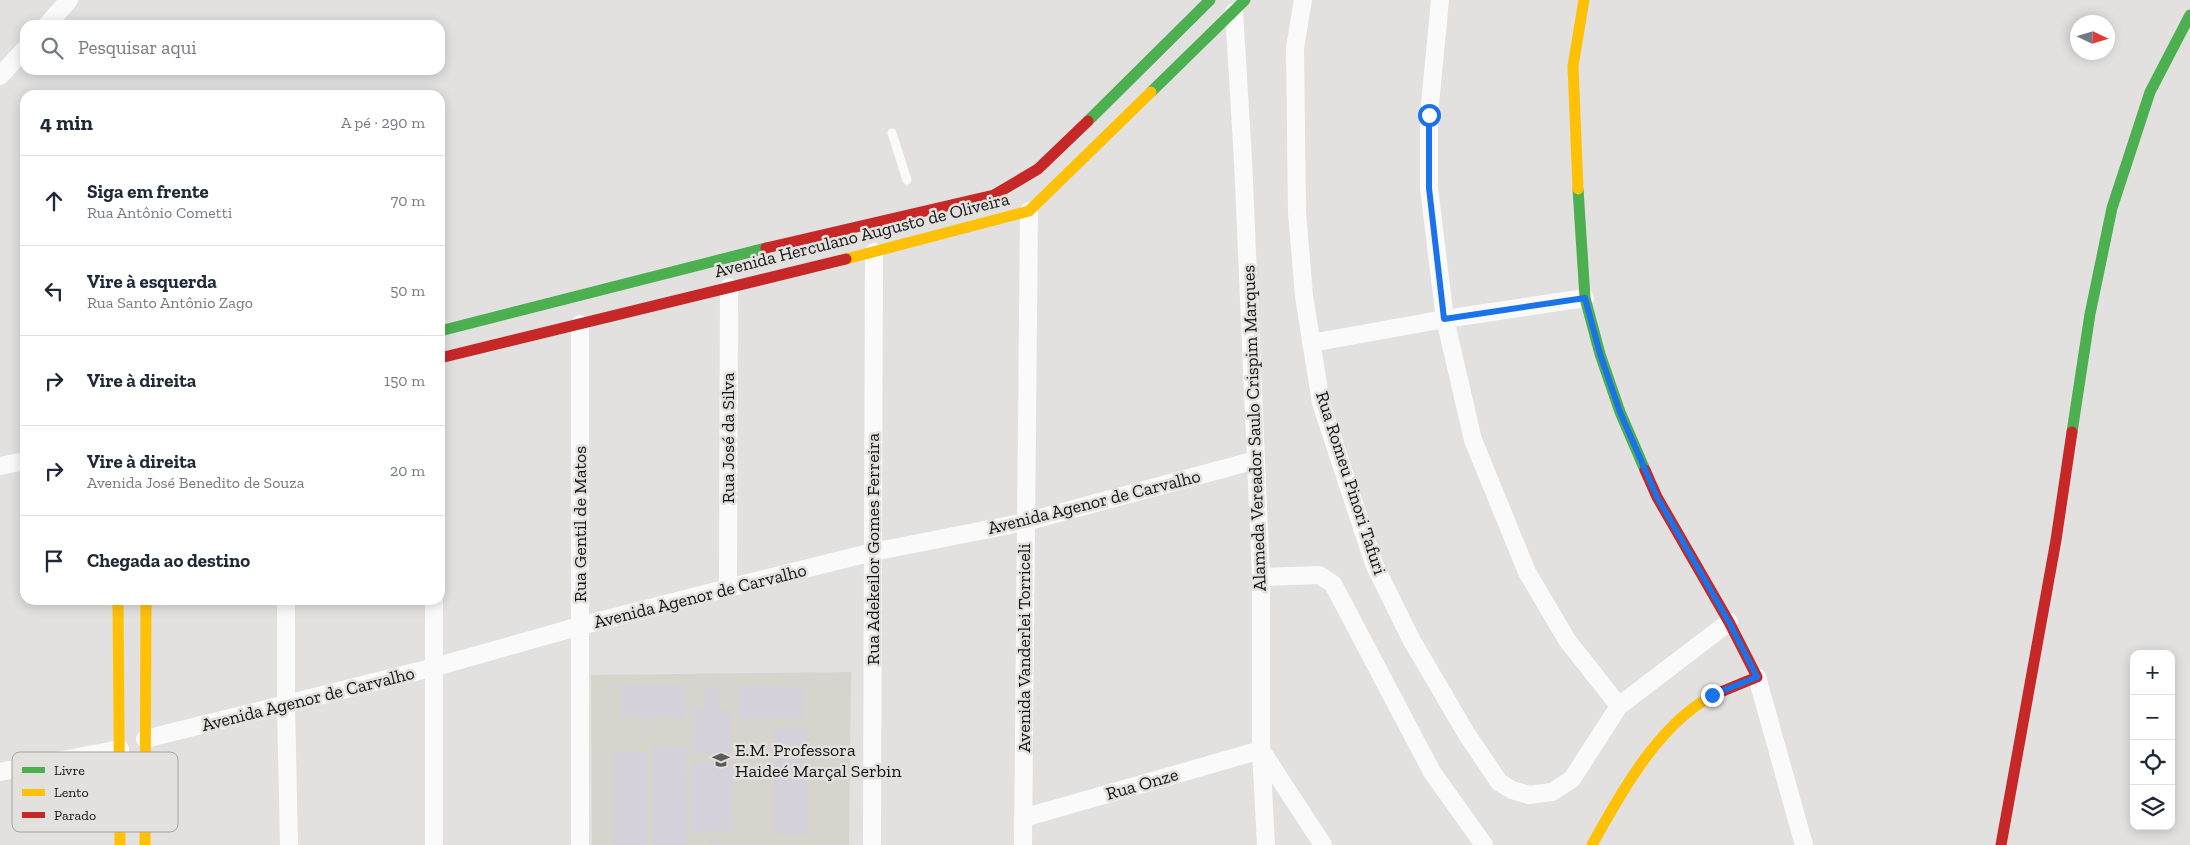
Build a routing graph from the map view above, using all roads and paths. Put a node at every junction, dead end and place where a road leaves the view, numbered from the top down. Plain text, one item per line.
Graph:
1 (69, 0) edge
2 (1210, 0) edge
3 (1303, 0) edge
4 (1440, 0) edge
5 (1584, 0) edge
6 (1239, 6) edge
7 (2190, 14) edge
8 (51, 20) edge
9 (20, 54) edge
10 (0, 76) edge
11 (892, 133) dead end
12 (907, 180) dead end
13 (1027, 187) junction
14 (1029, 210) junction
15 (874, 252) junction
16 (728, 288) junction
17 (1585, 298) junction
18 (1444, 319) junction
19 (580, 324) junction
20 (445, 330) edge
21 (1312, 343) junction
22 (445, 357) edge
23 (1256, 460) junction
24 (20, 462) edge
25 (0, 466) edge
26 (1025, 522) junction
27 (873, 552) junction
28 (1261, 577) junction
29 (728, 588) junction
30 (118, 605) edge
31 (146, 605) edge
32 (286, 605) edge
33 (434, 605) edge
34 (1729, 622) junction
35 (580, 626) junction
36 (435, 667) junction
37 (1757, 677) junction
38 (286, 704) junction
39 (1619, 706) junction
40 (145, 739) junction
41 (120, 749) joint
42 (1261, 750) junction
43 (104, 752) edge
44 (145, 752) edge
45 (1023, 818) junction
46 (120, 832) edge
47 (145, 832) edge
48 (120, 845) edge
49 (145, 845) edge
50 (289, 845) edge
51 (434, 845) edge
52 (580, 845) edge
53 (872, 845) edge
54 (1023, 845) edge
55 (1266, 845) edge
56 (1323, 845) edge
57 (1484, 845) edge
58 (1592, 845) edge
59 (1804, 845) edge
60 (2001, 845) edge

1 - 8 street
2 - 13 street, Avenida Herculano Augusto de Oliveira
3 - 21 street, Rua Romeu Pinori Tafuri
4 - 18 street
5 - 17 street
6 - 14 street, Avenida Herculano Augusto de Oliveira
6 - 23 street, Alameda Vereador Saulo Crispim Marques
7 - 60 street
9 - 10 street
11 - 12 lane
13 - 14 street
13 - 20 street, Avenida Herculano Augusto de Oliveira
14 - 15 street, Avenida Herculano Augusto de Oliveira
14 - 26 street, Avenida Vanderlei Torriceli
15 - 16 street, Avenida Herculano Augusto de Oliveira
15 - 27 street, Rua Adekeilor Gomes Ferreira
16 - 19 street, Avenida Herculano Augusto de Oliveira
16 - 29 street, Rua José da Silva
17 - 18 street
17 - 34 street
18 - 21 street
18 - 39 street
19 - 22 street, Avenida Herculano Augusto de Oliveira
19 - 35 street, Rua Gentil de Matos
21 - 39 street, Rua Romeu Pinori Tafuri
23 - 26 street, Avenida Agenor de Carvalho
23 - 28 street, Alameda Vereador Saulo Crispim Marques
24 - 25 street
26 - 27 street, Avenida Agenor de Carvalho
26 - 45 street, Avenida Vanderlei Torriceli
27 - 29 street, Avenida Agenor de Carvalho
27 - 53 street, Rua Adekeilor Gomes Ferreira
28 - 42 street, Alameda Vereador Saulo Crispim Marques
28 - 57 street
29 - 35 street, Avenida Agenor de Carvalho
30 - 41 street
31 - 40 street
32 - 38 street
33 - 36 street
34 - 37 street
34 - 39 street, Rua Romeu Pinori Tafuri
35 - 36 street, Avenida Agenor de Carvalho
35 - 52 street, Rua Gentil de Matos
36 - 38 street, Avenida Agenor de Carvalho
36 - 51 street
37 - 58 street
37 - 59 street
38 - 40 street, Avenida Agenor de Carvalho
38 - 50 street
40 - 44 street
41 - 43 street
42 - 45 street, Rua Onze
42 - 55 street, Alameda Vereador Saulo Crispim Marques
42 - 56 street
45 - 54 street, Avenida Vanderlei Torriceli
46 - 48 street
47 - 49 street

